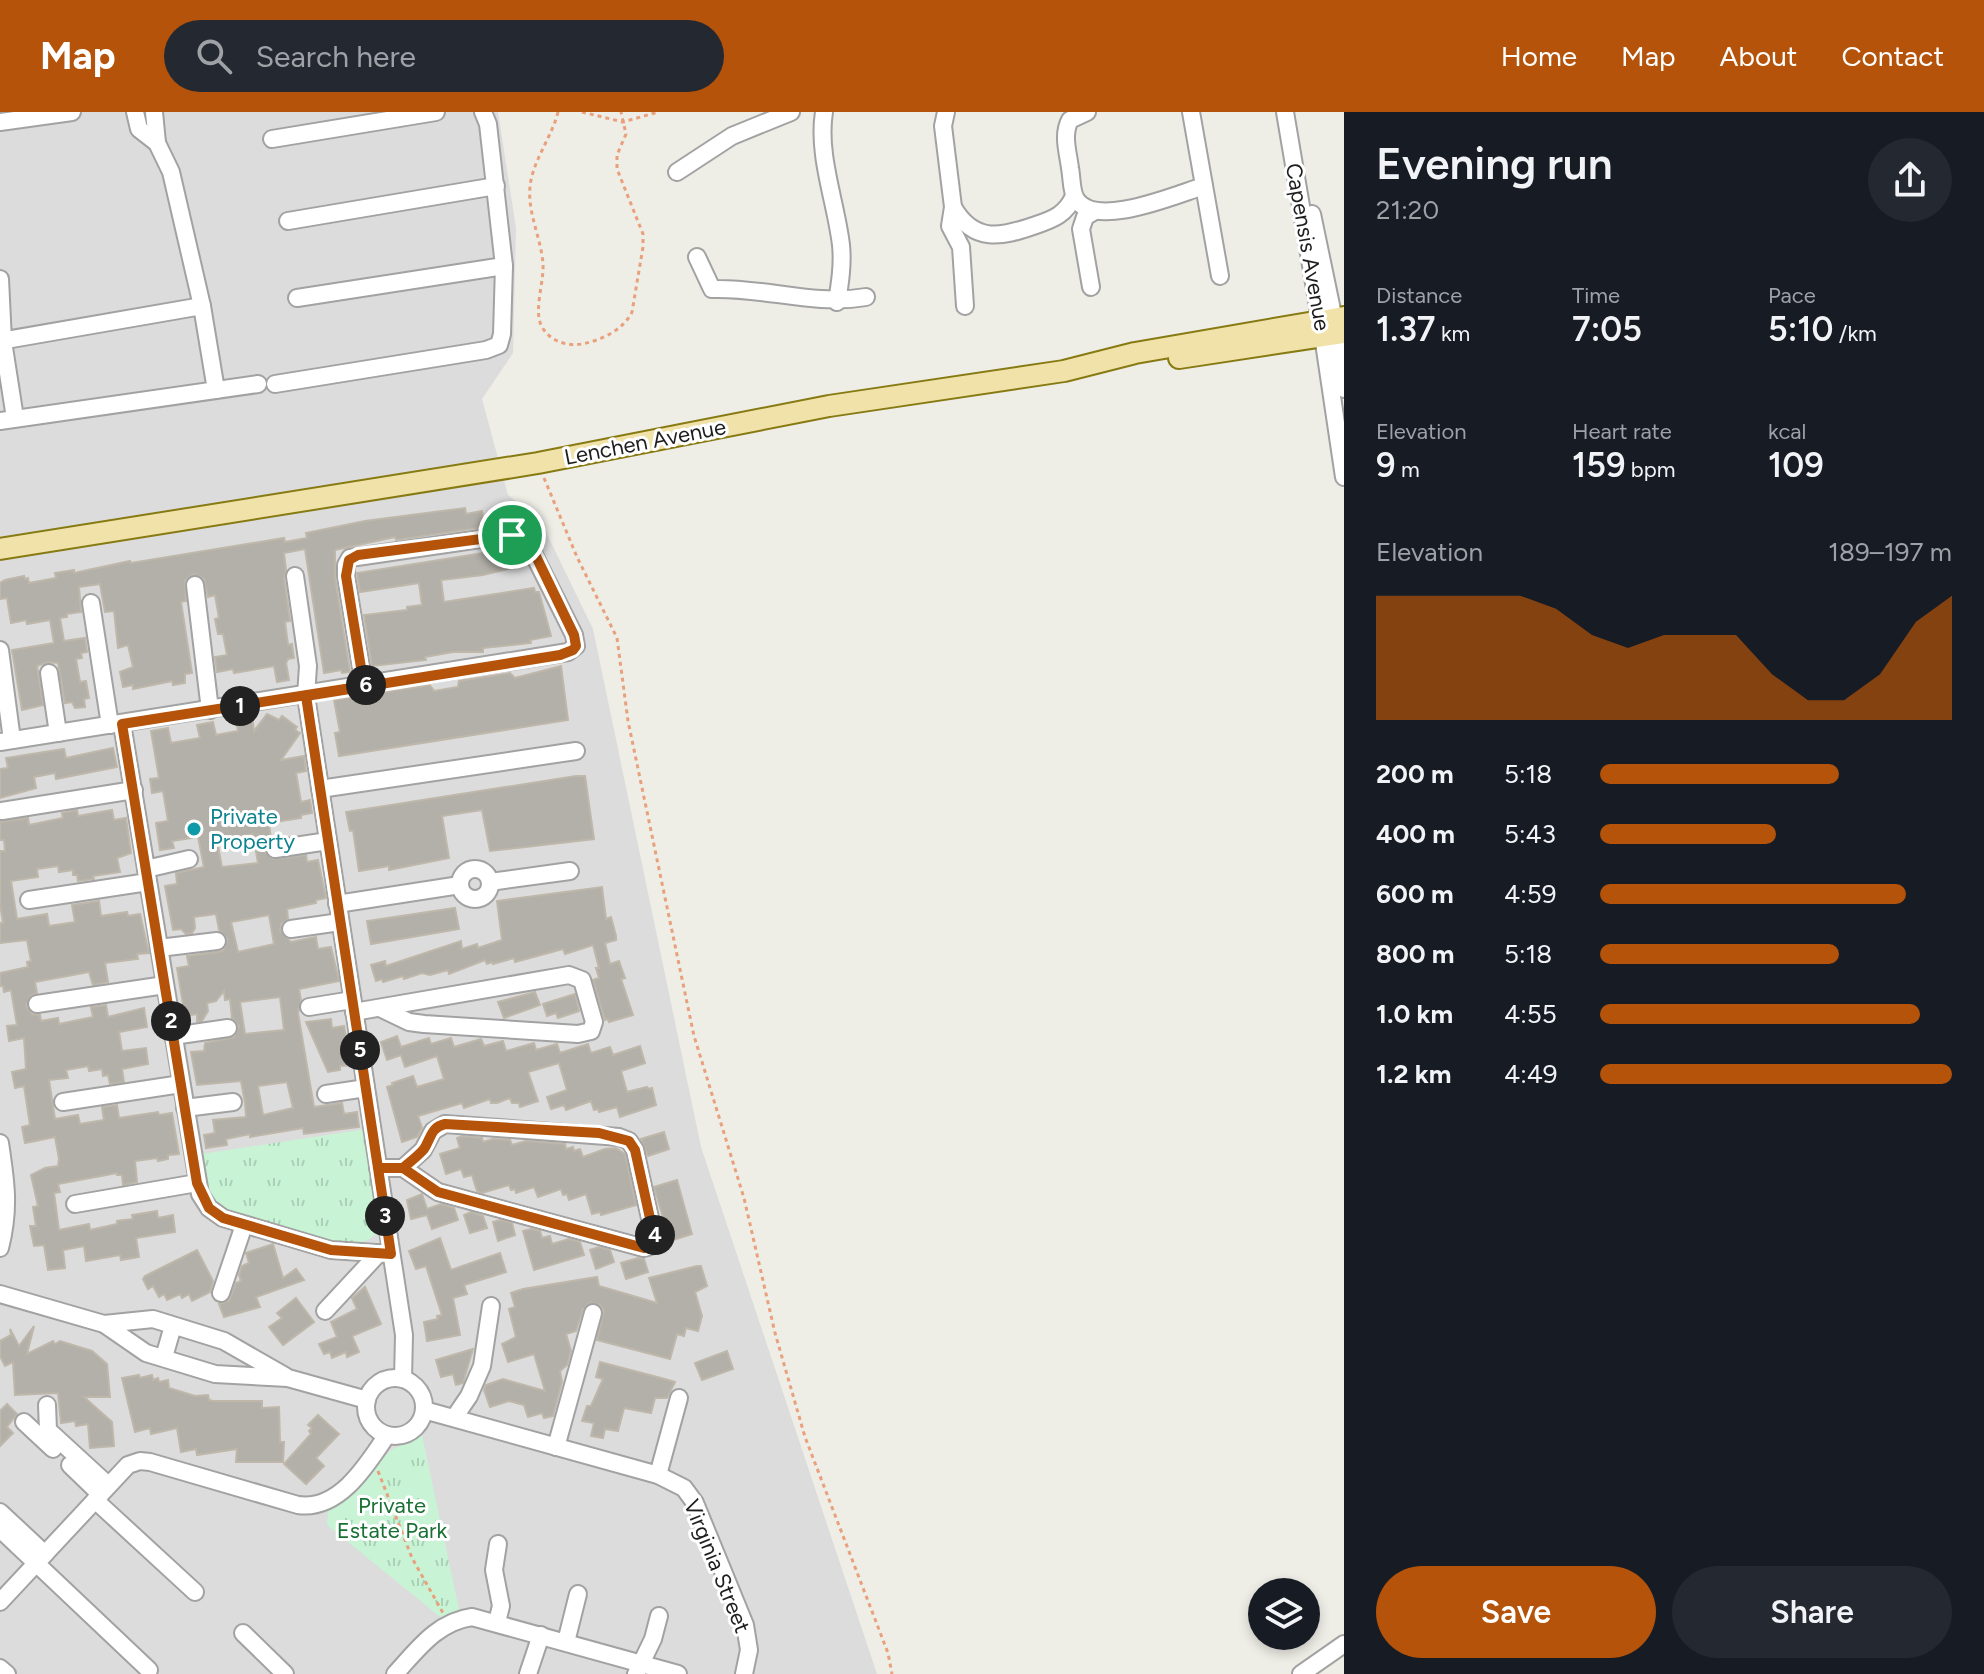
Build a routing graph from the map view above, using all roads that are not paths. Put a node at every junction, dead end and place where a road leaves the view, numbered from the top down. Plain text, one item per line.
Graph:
1 (72, 112) edge
2 (135, 112) edge
3 (154, 112) edge
4 (436, 112) edge
5 (483, 112) edge
6 (791, 112) edge
7 (824, 112) edge
8 (946, 112) edge
9 (1087, 112) edge
10 (1191, 112) edge
11 (1286, 112) edge
12 (393, 116) edge
13 (372, 117) edge
14 (0, 122) edge
15 (272, 139) dead end
16 (157, 143) junction
17 (677, 172) dead end
18 (496, 186) junction
19 (1204, 186) junction
20 (1074, 196) junction
21 (953, 207) junction
22 (1095, 211) junction
23 (1056, 218) junction
24 (288, 221) dead end
25 (1081, 229) junction
26 (977, 231) junction
27 (961, 247) junction
28 (697, 257) dead end
29 (504, 266) junction
30 (1220, 276) dead end
31 (0, 279) edge
32 (1091, 287) dead end
33 (866, 297) dead end
34 (297, 298) dead end
35 (837, 302) junction
36 (202, 306) junction
37 (965, 306) dead end
38 (1334, 326) edge
39 (1, 341) edge
40 (1344, 389) edge
41 (216, 390) junction
42 (8, 419) edge
43 (1344, 477) edge
44 (226, 512) junction
45 (0, 535) edge
46 (0, 549) edge
47 (295, 576) dead end
48 (195, 585) dead end
49 (91, 603) dead end
50 (0, 650) edge
51 (49, 673) dead end
52 (364, 686) junction
53 (306, 696) junction
54 (210, 710) junction
55 (116, 724) junction
56 (58, 733) junction
57 (6, 741) edge
58 (576, 751) dead end
59 (320, 789) junction
60 (134, 790) junction
61 (2, 811) dead end
62 (328, 841) junction
63 (275, 849) dead end
64 (189, 859) dead end
65 (570, 871) dead end
66 (147, 876) junction
67 (29, 900) dead end
68 (337, 904) junction
69 (340, 922) junction
70 (291, 929) dead end
71 (217, 941) dead end
72 (159, 948) junction
73 (165, 985) junction
74 (37, 1004) dead end
75 (353, 1006) junction
76 (309, 1007) dead end
77 (382, 1009) junction
78 (228, 1028) dead end
79 (173, 1036) junction
80 (181, 1084) junction
81 (366, 1088) junction
82 (326, 1094) dead end
83 (63, 1102) dead end
84 (233, 1102) dead end
85 (185, 1108) junction
86 (0, 1143) edge
87 (378, 1168) junction
88 (403, 1168) junction
89 (197, 1183) junction
90 (75, 1204) dead end
91 (244, 1225) junction
92 (0, 1248) edge
93 (385, 1253) junction
94 (221, 1293) dead end
95 (0, 1294) edge
96 (491, 1306) dead end
97 (325, 1311) dead end
98 (593, 1313) dead end
99 (104, 1324) junction
100 (173, 1326) junction
101 (591, 1355) dead end
102 (164, 1357) junction
103 (288, 1378) junction
104 (403, 1379) junction
105 (679, 1398) dead end
106 (367, 1400) junction
107 (47, 1405) dead end
108 (424, 1410) junction
109 (454, 1418) junction
110 (24, 1422) dead end
111 (387, 1435) junction
112 (561, 1448) junction
113 (658, 1475) junction
114 (101, 1493) junction
115 (0, 1512) edge
116 (0, 1529) edge
117 (498, 1544) dead end
118 (38, 1562) junction
119 (195, 1592) dead end
120 (578, 1594) dead end
121 (0, 1602) edge
122 (659, 1616) dead end
123 (497, 1622) junction
124 (243, 1633) dead end
125 (541, 1635) junction
126 (566, 1642) junction
127 (1344, 1644) edge
128 (0, 1668) edge
129 (638, 1669) edge
130 (144, 1672) edge
131 (7, 1674) edge
132 (285, 1674) edge
133 (395, 1674) edge
134 (528, 1674) edge
135 (678, 1674) edge
136 (744, 1674) edge
137 (1301, 1674) edge

1 - 14 street
2 - 16 street
3 - 16 street
4 - 12 street
5 - 18 street
6 - 17 street
7 - 35 street
8 - 21 street
9 - 20 street
10 - 19 street
11 - 38 street, Capensis Avenue
12 - 13 street
13 - 15 street
16 - 36 street
18 - 24 street
18 - 29 street
19 - 22 street
19 - 30 street
20 - 22 street
20 - 23 street
21 - 26 street
21 - 27 street
22 - 25 street
23 - 25 street
23 - 26 street
25 - 32 street
26 - 27 street
27 - 37 street
28 - 35 street
29 - 34 street
29 - 41 street
31 - 39 street
33 - 35 street
36 - 39 street
36 - 41 street
38 - 40 street, Capensis Avenue
38 - 43 street, Capensis Avenue
38 - 44 main road, Lenchen Avenue
39 - 42 street
41 - 42 street
44 - 45 main road, Lenchen Avenue
44 - 46 main road, Lenchen Avenue
47 - 53 street
48 - 54 street
49 - 55 street
50 - 57 street
51 - 56 street
52 - 52 street
52 - 53 street
53 - 54 street
53 - 59 street
54 - 55 street
55 - 56 street
55 - 60 street
56 - 57 street
58 - 59 street
59 - 62 street
60 - 61 street
60 - 66 street
62 - 63 street
62 - 68 street
64 - 66 street
65 - 68 street
66 - 67 street
66 - 72 street
68 - 69 street
69 - 70 street
69 - 75 street
71 - 72 street
72 - 73 street
73 - 74 street
73 - 79 street
75 - 76 street
75 - 77 street
75 - 81 street
77 - 77 street
78 - 79 street
79 - 80 street
80 - 83 street
80 - 85 street
81 - 82 street
81 - 87 street
84 - 85 street
85 - 89 street
86 - 92 street
87 - 88 street
87 - 93 street
88 - 88 street
89 - 90 street
89 - 91 street
91 - 93 street
91 - 94 street
93 - 97 street
93 - 104 street
95 - 99 street
96 - 109 street
98 - 112 street
99 - 100 street
99 - 102 street
100 - 102 street
100 - 103 street
101 - 112 street
102 - 103 street
103 - 106 street
104 - 106 street
104 - 108 street
105 - 113 street
106 - 111 street
107 - 114 street
108 - 109 street, Virginia Street
108 - 111 street
109 - 112 street, Virginia Street
110 - 114 street
111 - 114 street
112 - 113 street, Virginia Street
113 - 136 street, Virginia Street
114 - 118 street
114 - 119 street
115 - 118 street
116 - 118 street
117 - 123 street
118 - 121 street
118 - 130 street
120 - 126 street
122 - 129 street
123 - 125 street
123 - 133 street
124 - 132 street
125 - 126 street
125 - 134 street
126 - 129 street
127 - 137 street
128 - 131 street
129 - 135 street

